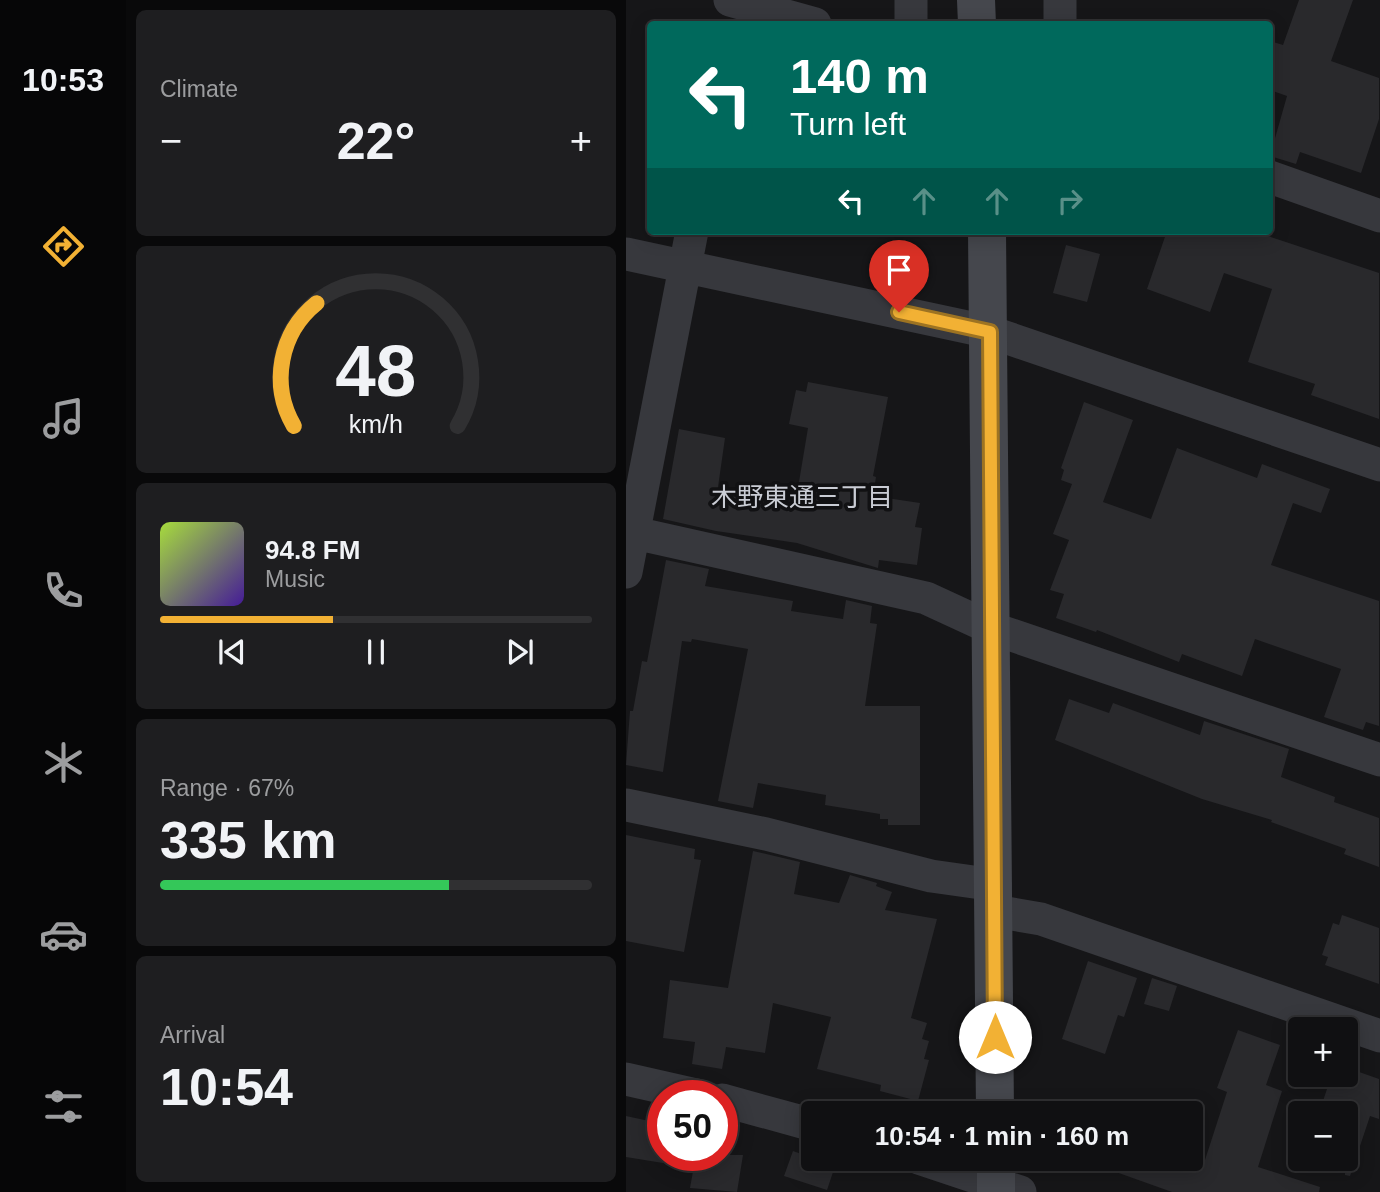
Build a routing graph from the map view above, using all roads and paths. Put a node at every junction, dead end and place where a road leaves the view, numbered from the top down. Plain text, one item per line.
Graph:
1 (911, 0) edge
2 (976, 0) edge
3 (1060, 0) edge
4 (734, 9) edge
5 (799, 21) edge
6 (911, 21) edge
7 (977, 21) edge
8 (1060, 21) edge
9 (1273, 178) edge
10 (1380, 216) edge
11 (691, 235) edge
12 (987, 235) edge
13 (626, 254) edge
14 (686, 265) junction
15 (990, 332) junction
16 (1380, 464) edge
17 (630, 532) edge
18 (626, 572) edge
19 (991, 628) junction
20 (1380, 760) edge
21 (626, 805) edge
22 (995, 898) junction
23 (1380, 1036) edge
24 (626, 1079) edge
25 (647, 1084) edge
26 (995, 1101) edge
27 (738, 1104) edge
28 (801, 1122) edge
29 (966, 1171) edge
30 (1002, 1181) edge

1 - 6 street
2 - 7 main road
3 - 8 street
4 - 5 street
9 - 10 street
11 - 14 street
12 - 15 main road
13 - 14 street
14 - 15 street
14 - 17 street
15 - 16 street
15 - 19 main road
17 - 18 street
17 - 19 street
19 - 20 street
19 - 22 main road
21 - 22 street
22 - 23 street
22 - 26 main road
24 - 25 street
27 - 28 street
29 - 30 street

